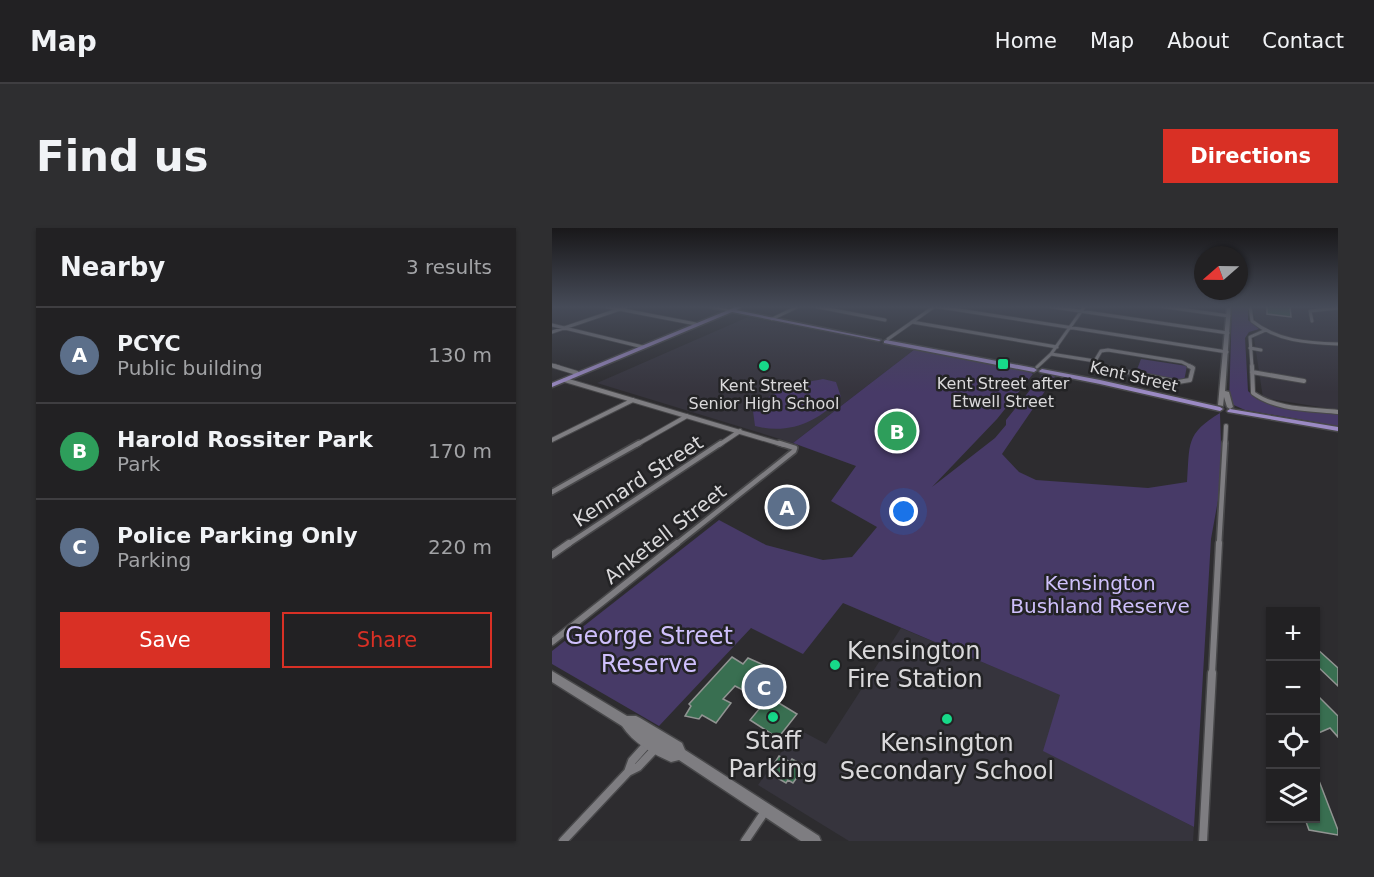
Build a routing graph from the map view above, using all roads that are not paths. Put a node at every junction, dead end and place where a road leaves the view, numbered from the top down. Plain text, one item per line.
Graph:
1 (591, 335) edge
2 (671, 335) edge
3 (672, 335) edge
4 (852, 335) edge
5 (893, 335) edge
6 (985, 335) edge
7 (1065, 335) edge
8 (1111, 335) edge
9 (1228, 335) edge
10 (1252, 335) edge
11 (1281, 335) edge
12 (886, 339) junction
13 (1338, 344) edge
14 (642, 347) junction
15 (1057, 347) junction
16 (1251, 348) junction
17 (1261, 350) dead end
18 (1227, 353) junction
19 (1051, 354) junction
20 (1095, 362) junction
21 (552, 365) edge
22 (1040, 368) junction
23 (1251, 372) junction
24 (577, 373) junction
25 (566, 380) junction
26 (1304, 381) dead end
27 (552, 384) edge
28 (633, 400) junction
29 (1220, 407) junction
30 (1230, 409) junction
31 (1338, 412) edge
32 (687, 416) junction
33 (1226, 426) dead end
34 (1338, 429) edge
35 (740, 431) junction
36 (552, 440) edge
37 (552, 492) edge
38 (552, 555) edge
39 (552, 642) edge
40 (552, 674) edge
41 (656, 740) junction
42 (628, 772) joint
43 (766, 810) junction
44 (563, 841) edge
45 (746, 841) edge
46 (814, 841) edge
47 (1203, 841) edge

1 - 14 street
2 - 14 main road
3 - 14 main road
4 - 12 main road, Kent Street
5 - 12 street
6 - 15 street
7 - 15 street
8 - 18 street
9 - 18 street
10 - 16 street
11 - 13 street
12 - 22 main road, Kent Street
14 - 24 main road
14 - 25 main road
15 - 19 street
16 - 17 street
16 - 23 street
18 - 29 street
18 - 30 street
19 - 20 street
19 - 22 street
20 - 20 street
21 - 24 street
22 - 29 main road, Kent Street
23 - 26 street
23 - 31 street
24 - 27 main road
25 - 27 main road
25 - 28 street
28 - 32 street
28 - 36 street
29 - 30 main road, Kent Street
30 - 34 main road
32 - 35 street
32 - 37 street
33 - 47 street
35 - 38 street, Kennard Street
35 - 39 street, Anketell Street
40 - 41 street
41 - 42 street
41 - 43 street
42 - 44 street
43 - 45 street
43 - 46 street

